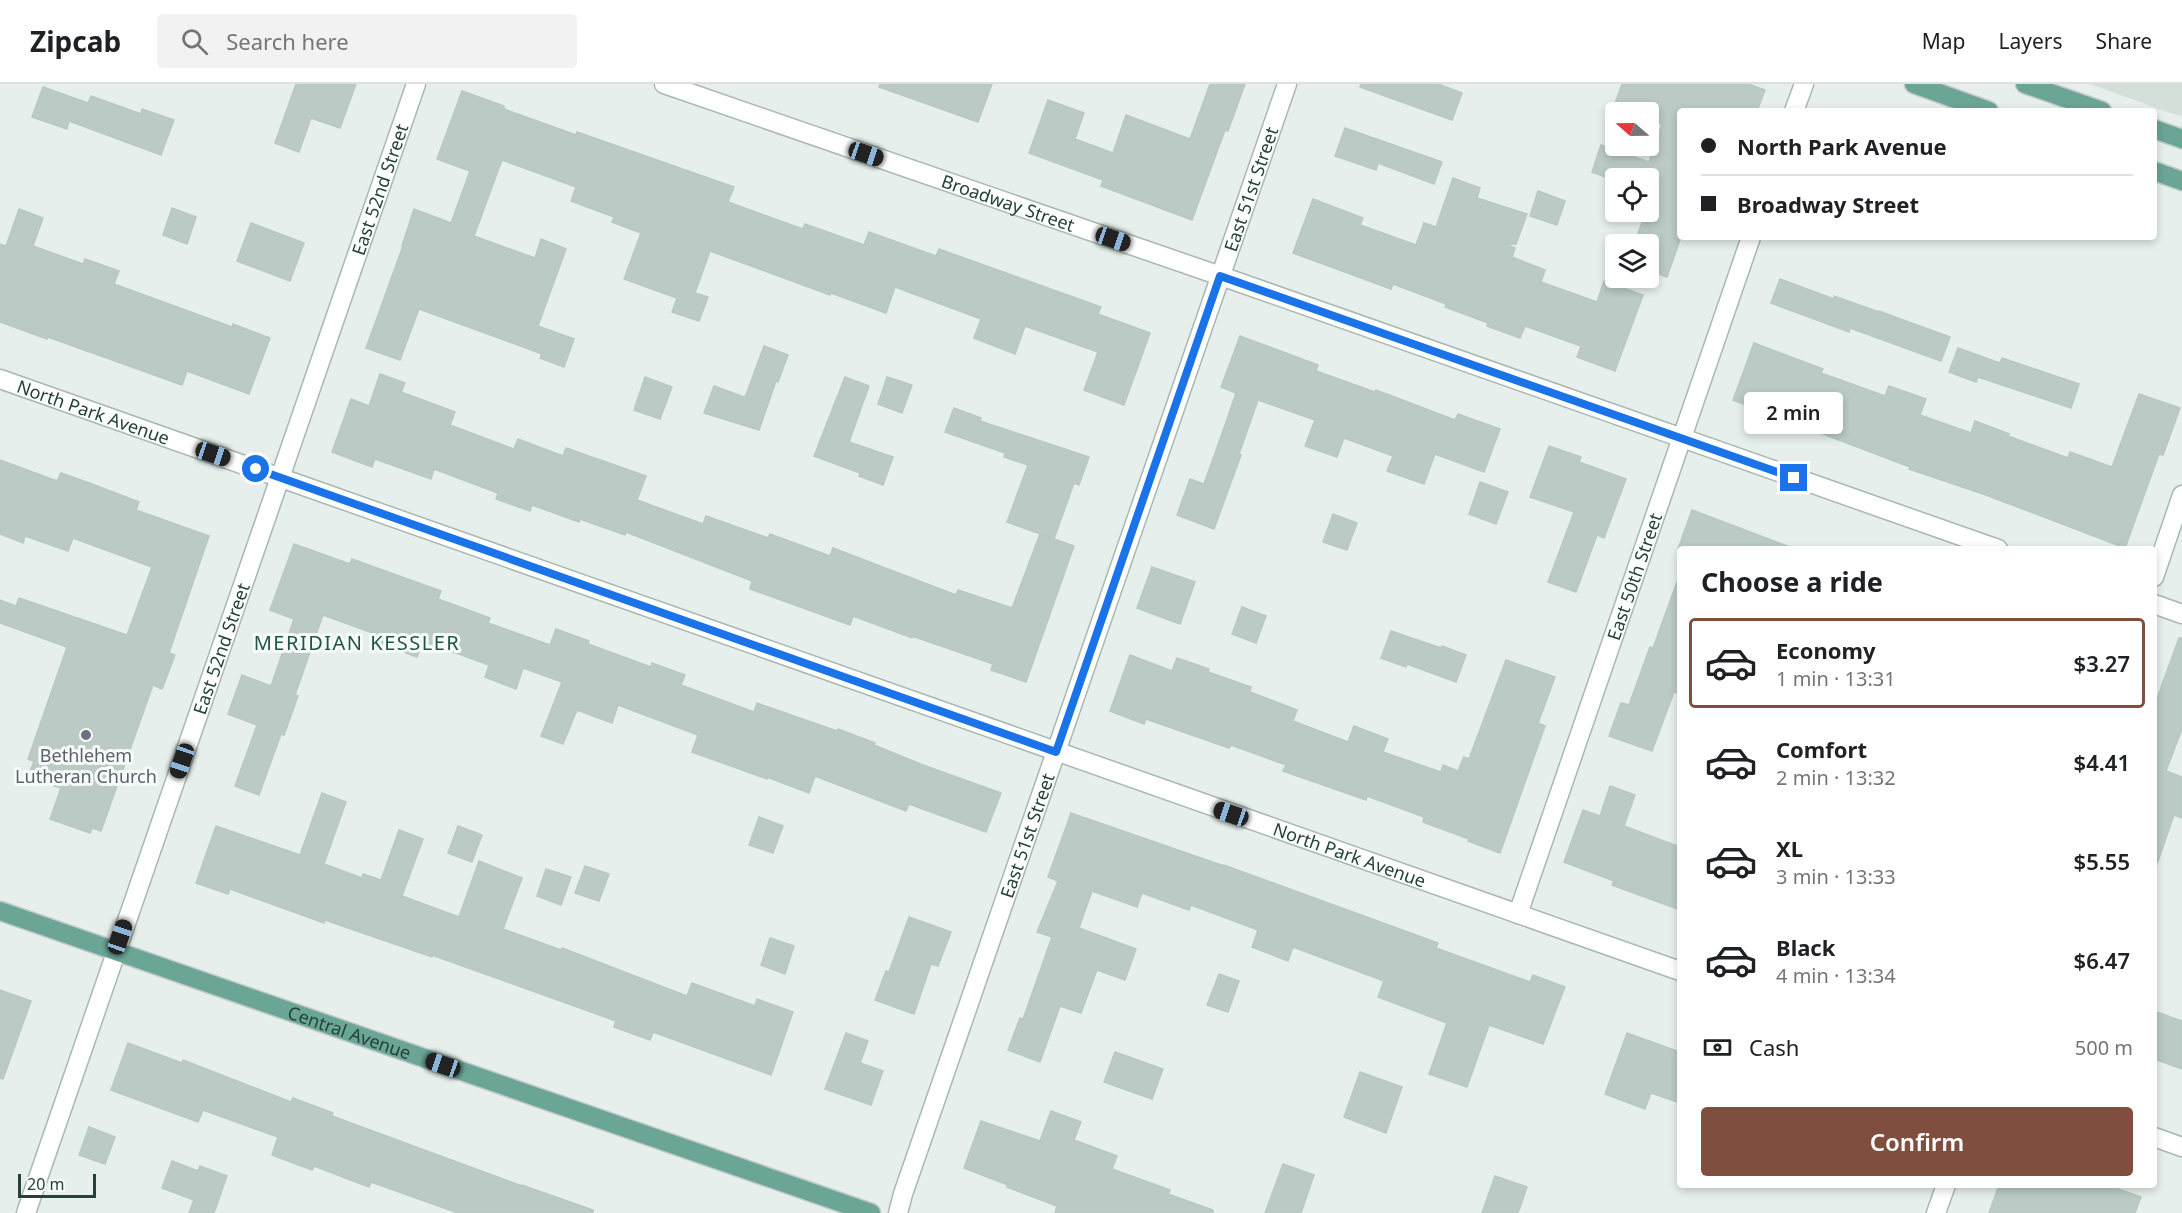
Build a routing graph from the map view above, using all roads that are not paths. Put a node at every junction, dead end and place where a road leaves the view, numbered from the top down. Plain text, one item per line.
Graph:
1 (416, 84) edge
2 (664, 84) edge
3 (1287, 84) edge
4 (1804, 84) edge
5 (1914, 84) edge
6 (2025, 84) edge
7 (1795, 108) edge
8 (1981, 108) edge
9 (2093, 108) edge
10 (2157, 130) edge
11 (2182, 139) edge
12 (2157, 172) edge
13 (2182, 181) edge
14 (1750, 240) edge
15 (1220, 276) junction
16 (0, 380) edge
17 (1682, 438) junction
18 (280, 478) junction
19 (2182, 495) edge
20 (1989, 546) edge
21 (2157, 568) edge
22 (2157, 605) edge
23 (2182, 614) edge
24 (1056, 752) junction
25 (0, 911) edge
26 (1518, 914) junction
27 (115, 952) junction
28 (1677, 970) edge
29 (2157, 1138) edge
30 (2182, 1147) edge
31 (1945, 1188) edge
32 (26, 1213) edge
33 (871, 1213) edge
34 (898, 1213) edge
35 (1936, 1213) edge

1 - 18 street, East 52nd Street
2 - 15 street, Broadway Street
3 - 15 street, East 51st Street
4 - 7 street
5 - 8 main road
6 - 9 main road
10 - 11 main road
12 - 13 main road
14 - 17 street, East 50th Street
15 - 17 street, Broadway Street
15 - 24 street, East 51st Street
16 - 18 street, North Park Avenue
17 - 20 street, Broadway Street
17 - 26 street, East 50th Street
18 - 24 street, North Park Avenue
18 - 27 street, East 52nd Street
19 - 21 street
22 - 23 street
24 - 26 street, North Park Avenue
24 - 34 street, East 51st Street
25 - 27 main road, Central Avenue
26 - 28 street, North Park Avenue
27 - 32 street, East 52nd Street
27 - 33 main road, Central Avenue
29 - 30 street
31 - 35 street

